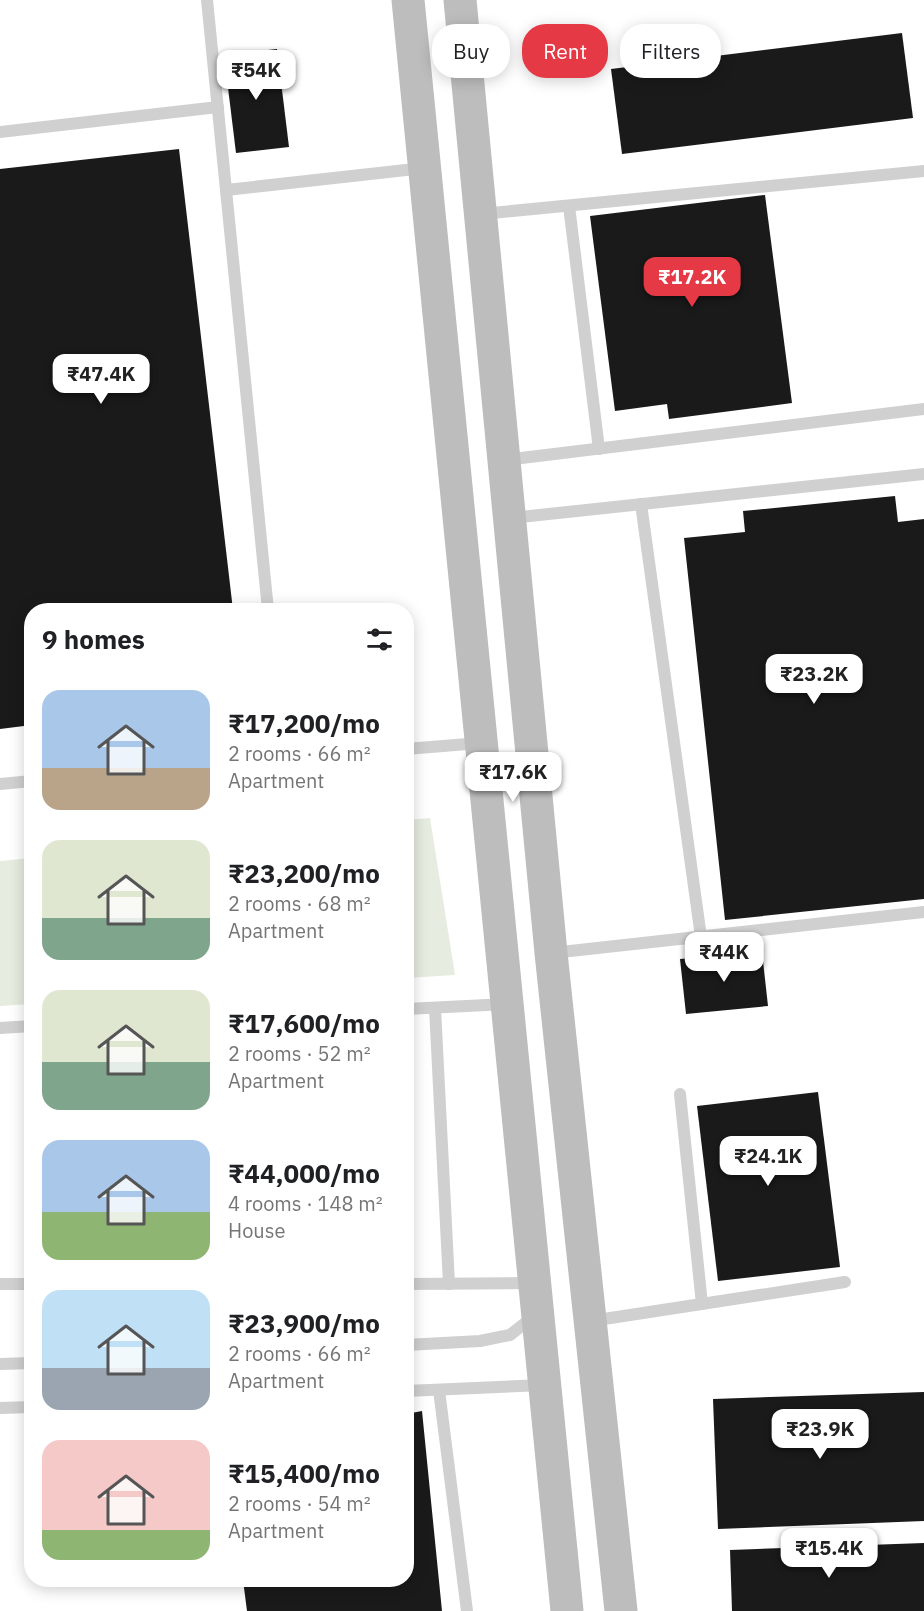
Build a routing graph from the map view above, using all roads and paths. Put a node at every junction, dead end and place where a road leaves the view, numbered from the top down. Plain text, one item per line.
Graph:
1 (207, 0) edge
2 (408, 0) edge
3 (460, 0) edge
4 (218, 107) junction
5 (0, 132) edge
6 (425, 168) junction
7 (924, 171) edge
8 (226, 190) junction
9 (569, 206) junction
10 (481, 214) junction
11 (924, 409) edge
12 (599, 449) junction
13 (504, 460) junction
14 (924, 474) edge
15 (641, 504) junction
16 (510, 519) junction
17 (267, 603) edge
18 (481, 743) junction
19 (414, 748) edge
20 (24, 782) edge
21 (0, 784) edge
22 (924, 912) edge
23 (701, 937) junction
24 (551, 953) junction
25 (507, 1004) junction
26 (435, 1008) junction
27 (414, 1009) edge
28 (24, 1026) edge
29 (0, 1028) edge
30 (680, 1094) dead end
31 (845, 1282) dead end
32 (0, 1284) edge
33 (24, 1284) edge
34 (414, 1284) edge
35 (449, 1284) junction
36 (536, 1298) junction
37 (702, 1304) junction
38 (590, 1321) junction
39 (414, 1345) edge
40 (24, 1363) edge
41 (0, 1364) edge
42 (544, 1385) junction
43 (439, 1389) junction
44 (414, 1391) edge
45 (24, 1407) edge
46 (0, 1408) edge
47 (467, 1611) edge
48 (567, 1611) edge
49 (621, 1611) edge

1 - 4 lane
2 - 6 main road
3 - 10 main road
4 - 5 lane
4 - 8 lane
6 - 8 lane
6 - 18 main road
7 - 9 lane
8 - 17 lane
9 - 10 lane
9 - 12 lane
10 - 13 main road
11 - 12 lane
12 - 13 lane
13 - 16 main road
14 - 15 lane
15 - 16 lane
15 - 23 lane
16 - 24 main road
18 - 19 lane
18 - 25 main road
20 - 21 lane
22 - 23 lane
23 - 24 lane
24 - 38 main road
25 - 26 lane
25 - 36 main road
26 - 27 lane
26 - 35 lane
28 - 29 lane
30 - 37 lane
31 - 37 lane
32 - 33 lane
34 - 35 lane
35 - 36 lane
36 - 39 lane
36 - 42 main road
37 - 38 lane
38 - 49 main road
40 - 41 lane
42 - 43 lane
42 - 48 main road
43 - 44 lane
43 - 47 lane
45 - 46 lane

